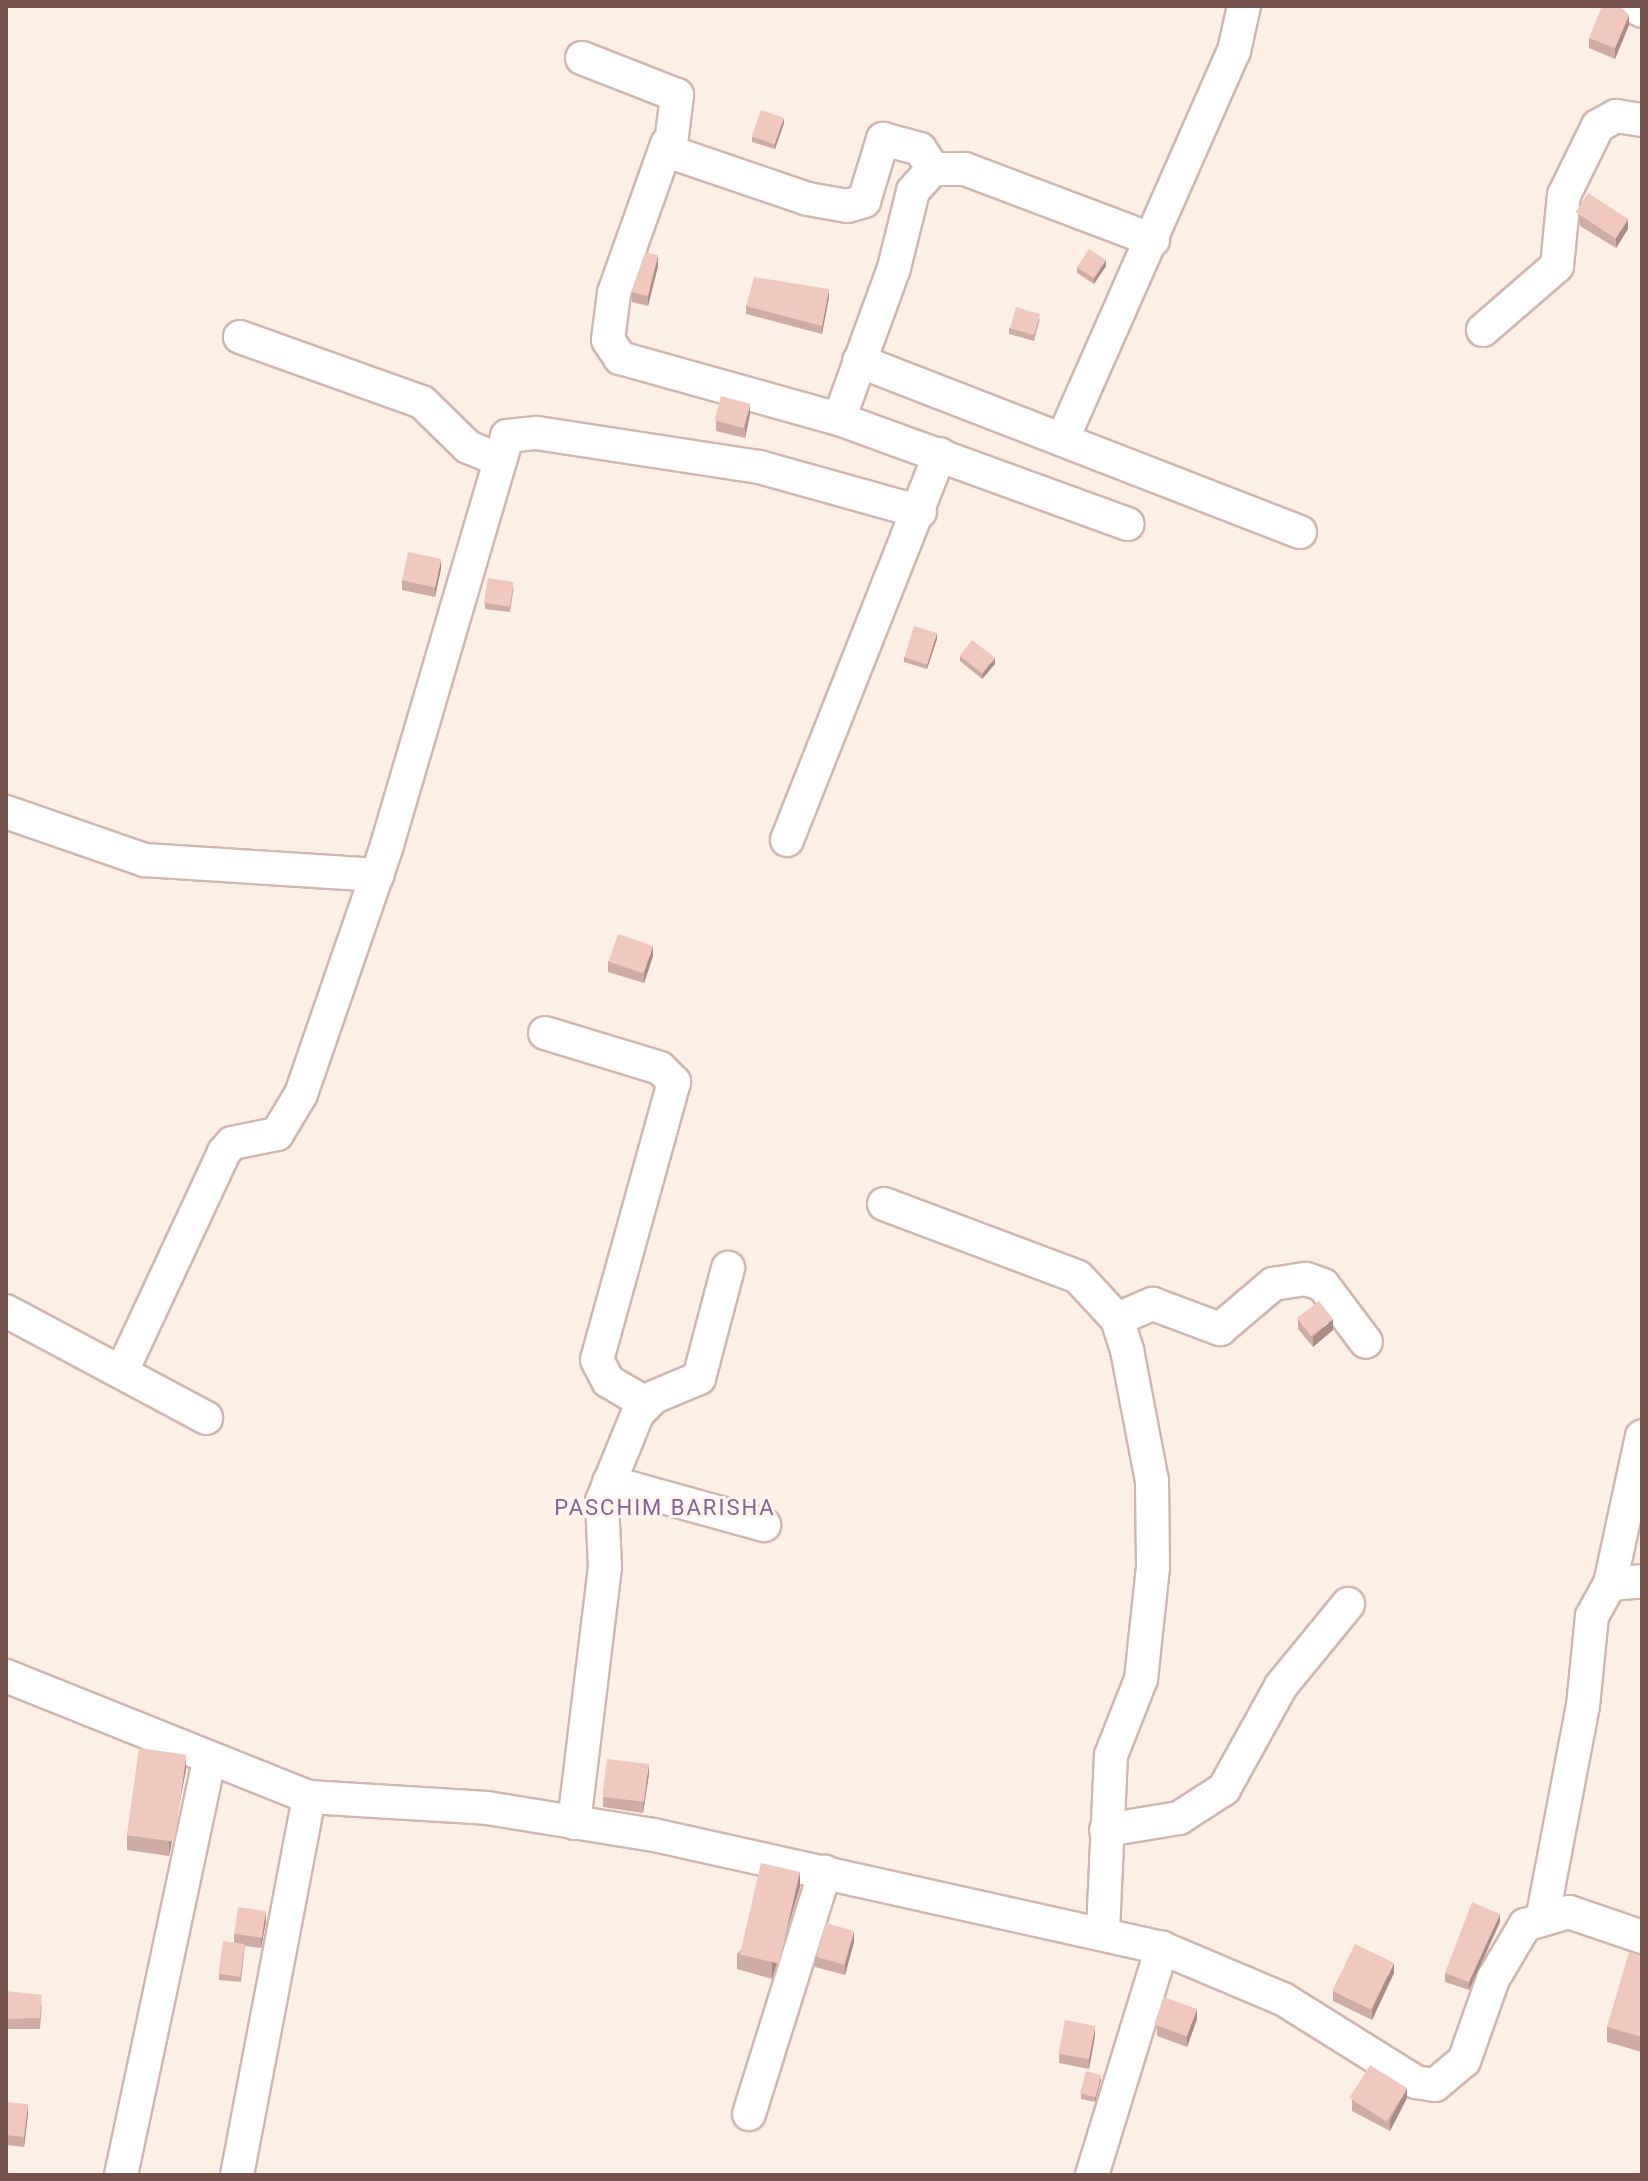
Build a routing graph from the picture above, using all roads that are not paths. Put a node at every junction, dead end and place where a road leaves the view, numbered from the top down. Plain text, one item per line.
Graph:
1 (1244, 6) edge
2 (1634, 6) edge
3 (1642, 11) edge
4 (582, 58) dead end
5 (1642, 120) edge
6 (667, 144) junction
7 (933, 169) junction
8 (1153, 240) junction
9 (1483, 330) dead end
10 (240, 337) dead end
11 (859, 361) junction
12 (839, 419) junction
13 (1064, 436) junction
14 (940, 454) junction
15 (501, 460) junction
16 (920, 512) junction
17 (1128, 524) dead end
18 (1300, 532) dead end
19 (6, 812) edge
20 (787, 840) dead end
21 (378, 875) junction
22 (545, 1033) dead end
23 (884, 1204) dead end
24 (728, 1268) dead end
25 (6, 1311) edge
26 (1117, 1319) junction
27 (1366, 1342) dead end
28 (123, 1369) junction
29 (647, 1404) junction
30 (206, 1418) dead end
31 (1642, 1436) edge
32 (609, 1482) junction
33 (764, 1525) dead end
34 (1642, 1581) edge
35 (1610, 1584) junction
36 (1348, 1604) dead end
37 (6, 1676) edge
38 (209, 1760) junction
39 (309, 1797) junction
40 (574, 1823) junction
41 (1106, 1830) junction
42 (825, 1872) junction
43 (1543, 1915) junction
44 (1103, 1934) junction
45 (1642, 1937) edge
46 (1162, 1948) junction
47 (749, 2114) dead end
48 (121, 2175) edge
49 (237, 2175) edge
50 (1092, 2175) edge

1 - 8 street
2 - 3 street
4 - 6 street
5 - 9 street
6 - 7 street
6 - 12 street
7 - 8 street
7 - 11 street
8 - 13 street
10 - 15 street
11 - 12 street
11 - 13 street
12 - 14 street
13 - 18 street
14 - 16 street
14 - 17 street
15 - 16 street
15 - 21 street
16 - 20 street
19 - 21 street
21 - 28 street
22 - 29 street
23 - 26 street
24 - 29 street
25 - 28 street
26 - 27 street
26 - 41 street
28 - 30 street
29 - 32 street
31 - 35 street
32 - 33 street
32 - 40 street
34 - 35 street
35 - 43 street
36 - 41 street
37 - 38 street
38 - 39 street
38 - 48 street
39 - 40 street
39 - 49 street
40 - 42 street
41 - 44 street
42 - 44 street
42 - 47 street
43 - 45 street
43 - 46 street
44 - 46 street
46 - 50 street

